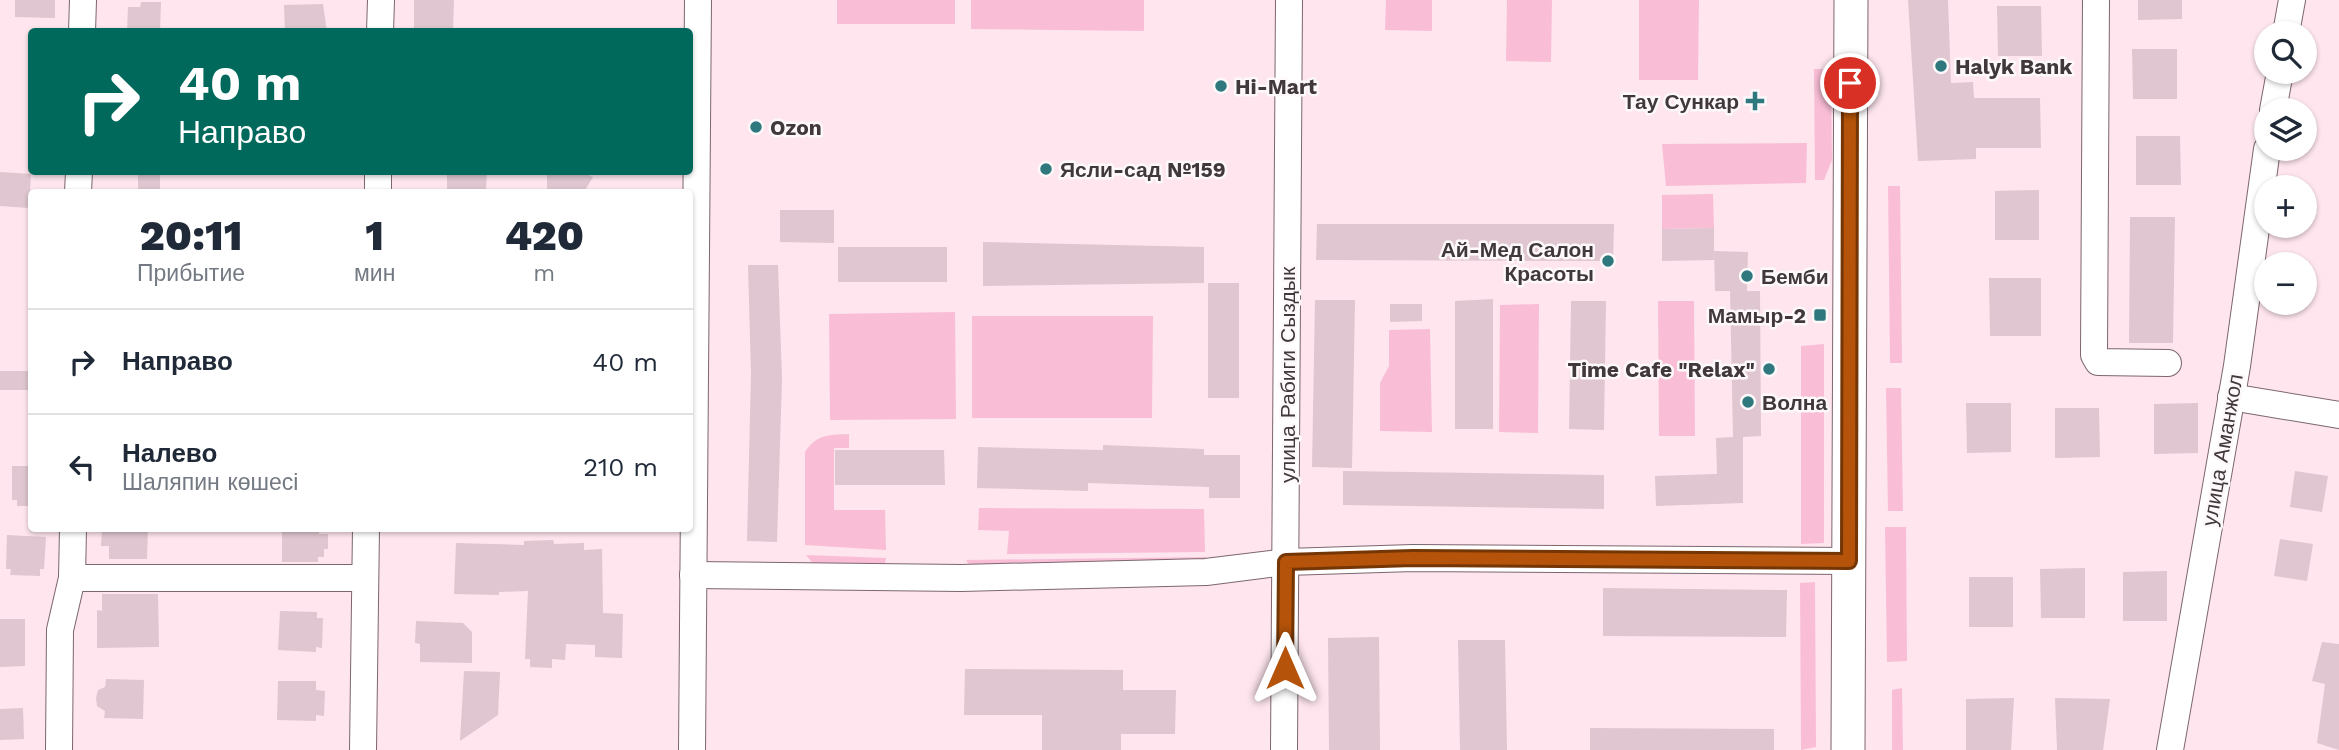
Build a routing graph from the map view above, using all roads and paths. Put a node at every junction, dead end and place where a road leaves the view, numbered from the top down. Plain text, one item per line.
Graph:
1 (83, 0) edge
2 (381, 0) edge
3 (698, 0) edge
4 (1289, 0) edge
5 (1851, 0) edge
6 (2096, 0) edge
7 (2292, 0) edge
8 (2288, 21) edge
9 (82, 28) edge
10 (380, 28) edge
11 (2265, 161) edge
12 (2168, 363) dead end
13 (2231, 397) junction
14 (2339, 415) edge
15 (73, 532) edge
16 (366, 532) edge
17 (1849, 561) junction
18 (1286, 562) junction
19 (693, 575) junction
20 (72, 578) junction
21 (365, 578) junction
22 (58, 750) edge
23 (363, 750) edge
24 (692, 750) edge
25 (1284, 750) edge
26 (1848, 750) edge
27 (2169, 750) edge

1 - 9 street
2 - 10 street
3 - 19 street
4 - 18 street, улица Рабиги Сыздык
5 - 17 main road
6 - 12 street
7 - 8 street
11 - 13 street, улица Аманжол
13 - 14 street
13 - 27 street, улица Аманжол
15 - 20 street
16 - 21 street
17 - 18 street
17 - 26 main road
18 - 19 street
18 - 25 street, улица Рабиги Сыздык
19 - 24 street
20 - 21 street
20 - 22 street
21 - 23 street

